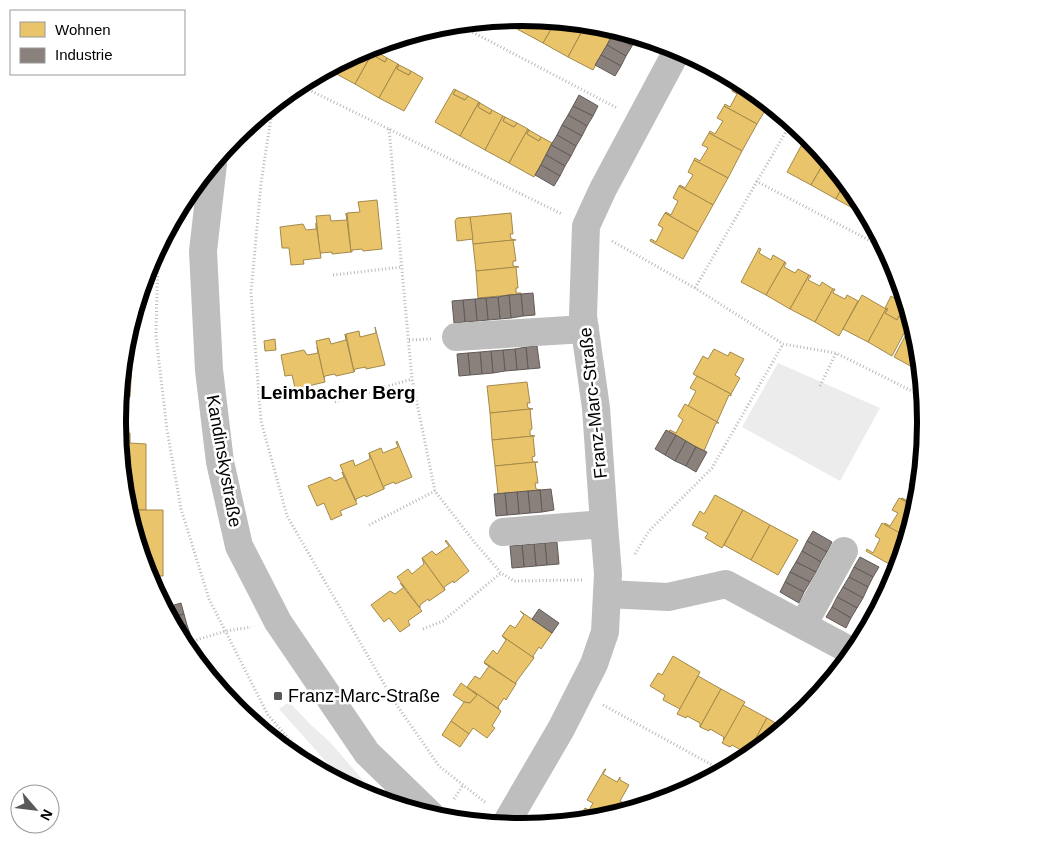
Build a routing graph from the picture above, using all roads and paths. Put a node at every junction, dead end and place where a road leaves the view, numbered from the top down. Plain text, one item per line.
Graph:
1 (469, 30) edge
2 (674, 56) edge
3 (308, 89) edge
4 (271, 116) edge
5 (640, 120) junction
6 (389, 128) junction
7 (787, 129) edge
8 (212, 177) edge
9 (756, 181) junction
10 (586, 226) junction
11 (874, 243) edge
12 (402, 267) junction
13 (158, 268) edge
14 (333, 275) dead end
15 (695, 288) junction
16 (585, 329) junction
17 (456, 337) dead end
18 (783, 344) junction
19 (836, 353) junction
20 (412, 379) junction
21 (820, 386) dead end
22 (916, 393) edge
23 (335, 402) dead end
24 (435, 491) junction
25 (604, 524) junction
26 (369, 525) dead end
27 (503, 532) dead end
28 (844, 550) dead end
29 (501, 573) junction
30 (607, 583) junction
31 (278, 622) junction
32 (803, 625) junction
33 (423, 629) dead end
34 (226, 631) junction
35 (192, 641) edge
36 (846, 648) edge
37 (580, 692) junction
38 (295, 746) edge
39 (716, 767) edge
40 (420, 804) edge
41 (500, 817) edge
42 (509, 817) edge

1 - 5 path
2 - 5 street, Franz-Marc-Straße
3 - 6 path
4 - 41 path
5 - 10 street, Franz-Marc-Straße
6 - 10 path
6 - 12 path
7 - 9 path
8 - 31 street, Kandinskystraße
9 - 11 path
9 - 15 path
10 - 15 path
10 - 16 street, Franz-Marc-Straße
12 - 14 path
12 - 20 path
13 - 34 path
15 - 18 path
16 - 17 street
16 - 25 street, Franz-Marc-Straße
18 - 19 path
18 - 30 path
19 - 21 path
19 - 22 path
20 - 23 path
20 - 24 path
24 - 26 path
24 - 29 path
25 - 27 street
25 - 30 street, Franz-Marc-Straße
28 - 32 street
29 - 30 path
29 - 33 path
30 - 32 street
30 - 37 street, Franz-Marc-Straße
31 - 34 path
31 - 40 street, Kandinskystraße
32 - 36 street
34 - 35 path
34 - 38 path
37 - 39 path
37 - 42 street, Franz-Marc-Straße

